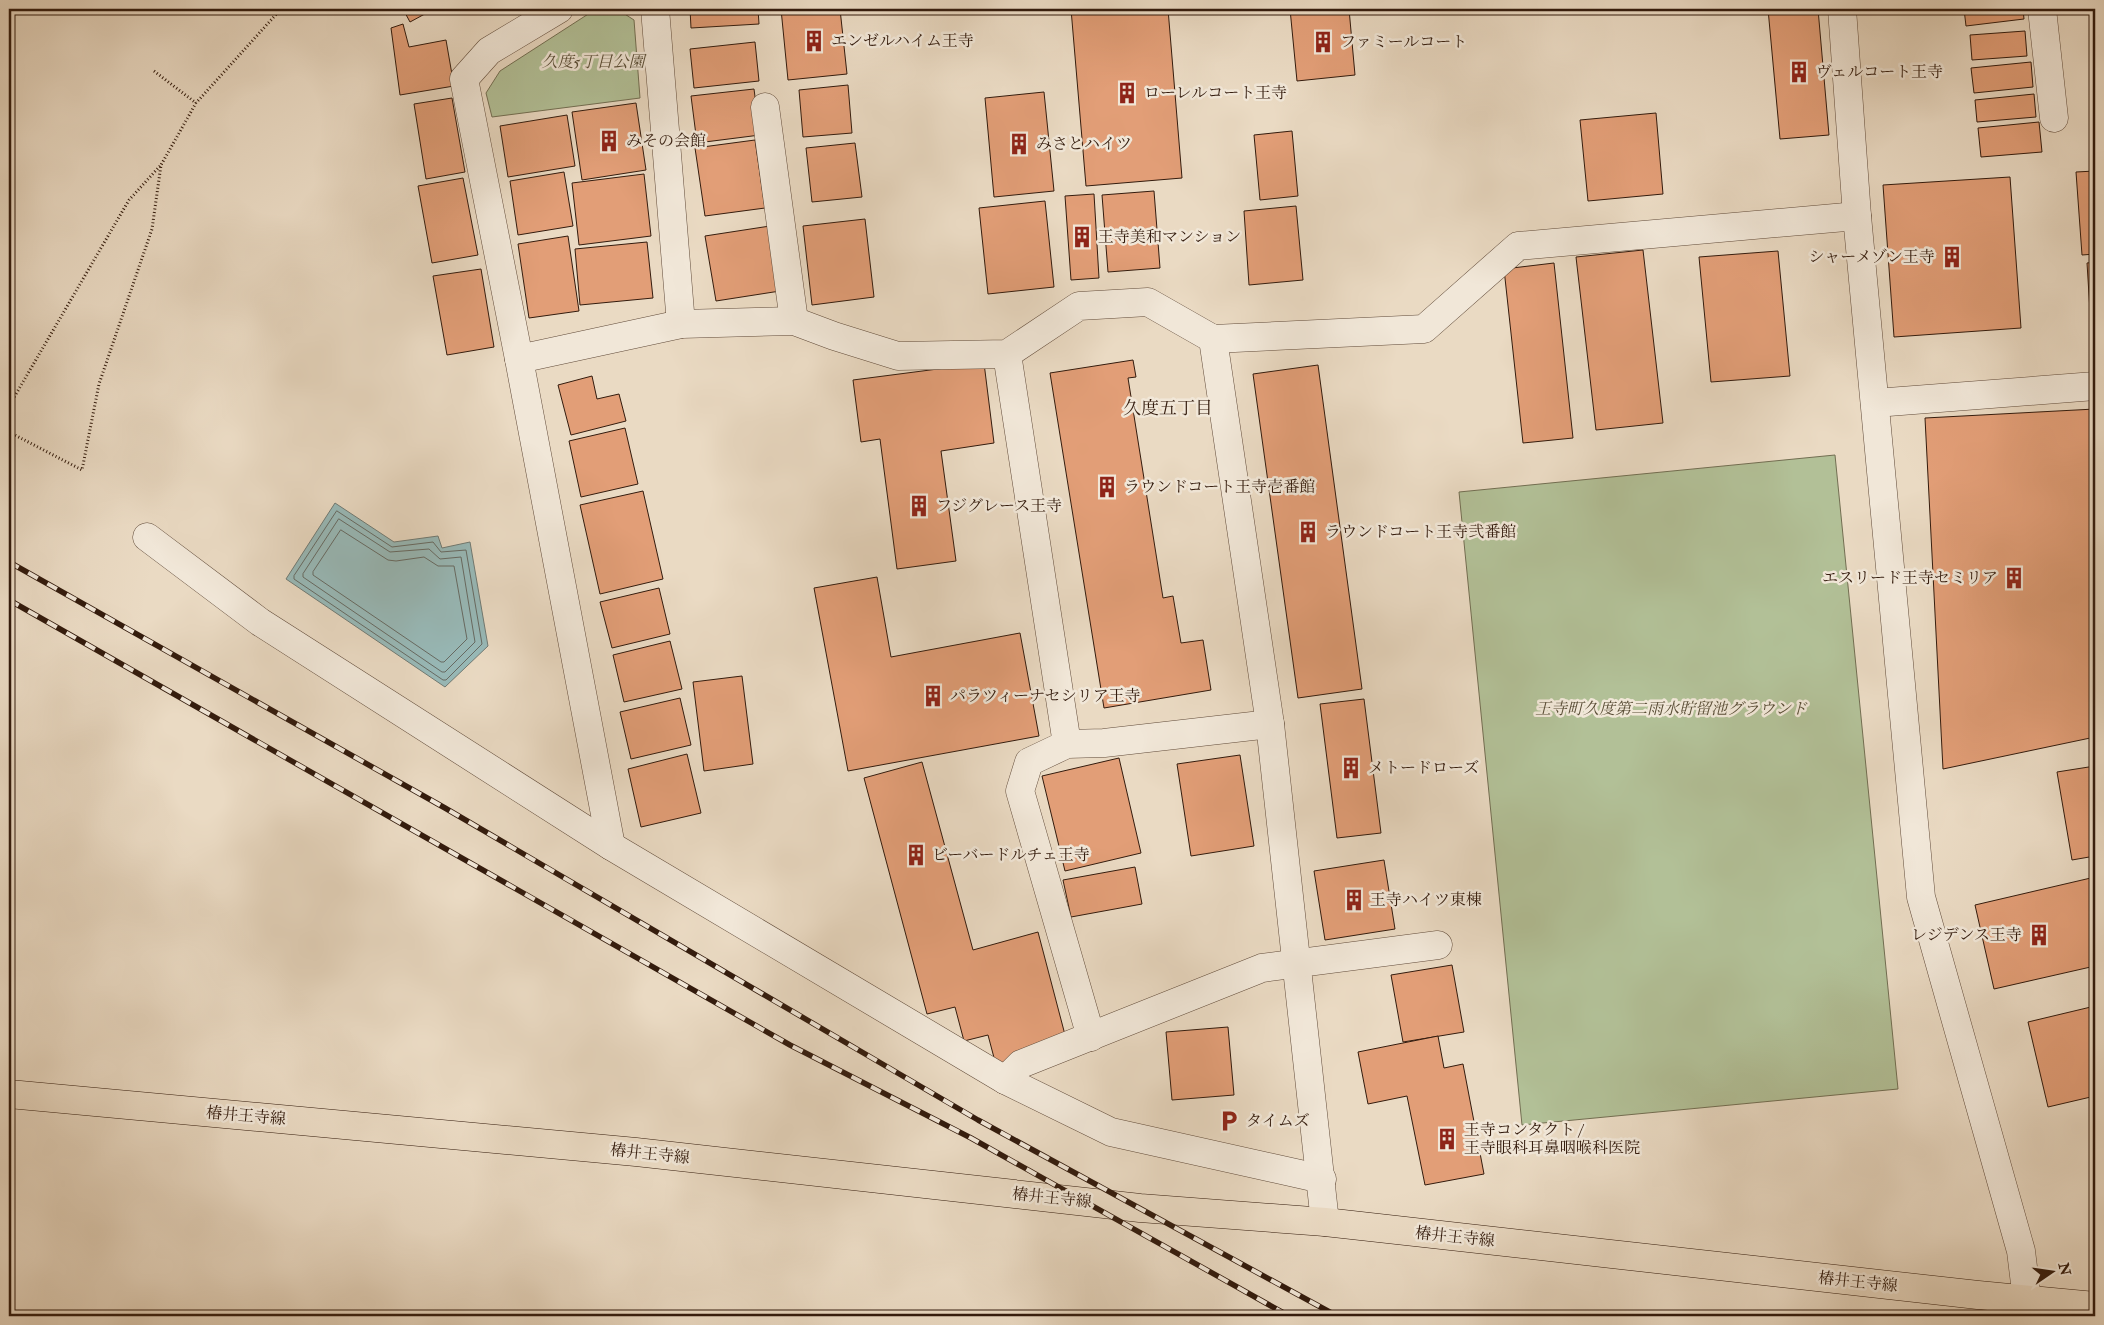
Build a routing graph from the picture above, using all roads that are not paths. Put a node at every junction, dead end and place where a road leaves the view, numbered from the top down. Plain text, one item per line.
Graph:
1 (559, 9) edge
2 (655, 9) edge
3 (1842, 9) edge
4 (2042, 9) edge
5 (765, 107) dead end
6 (2054, 118) dead end
7 (1857, 216) junction
8 (794, 322) junction
9 (681, 324) junction
10 (1213, 339) junction
11 (1007, 354) junction
12 (519, 359) junction
13 (2095, 386) edge
14 (1874, 403) junction
15 (147, 537) dead end
16 (1270, 724) junction
17 (1067, 744) junction
18 (611, 846) junction
19 (1438, 945) dead end
20 (1296, 963) junction
21 (1091, 1037) junction
22 (1005, 1080) junction
23 (9, 1094) edge
24 (1322, 1179) junction
25 (1325, 1222) junction
26 (2095, 1306) edge
27 (2029, 1308) edge

1 - 12 street
2 - 9 street
3 - 7 street
4 - 6 street
5 - 8 street
7 - 10 street
7 - 14 street
8 - 9 street
8 - 11 street
9 - 12 street
10 - 11 street
10 - 16 street
11 - 17 street
12 - 18 street
13 - 14 street
14 - 27 street
15 - 18 street
16 - 17 street
16 - 20 street
17 - 21 street
18 - 22 street
19 - 20 street
20 - 21 street
20 - 24 street
21 - 22 street
22 - 24 street
23 - 25 main road, 椿井王寺線
24 - 25 street
25 - 27 main road, 椿井王寺線
26 - 27 main road, 椿井王寺線

